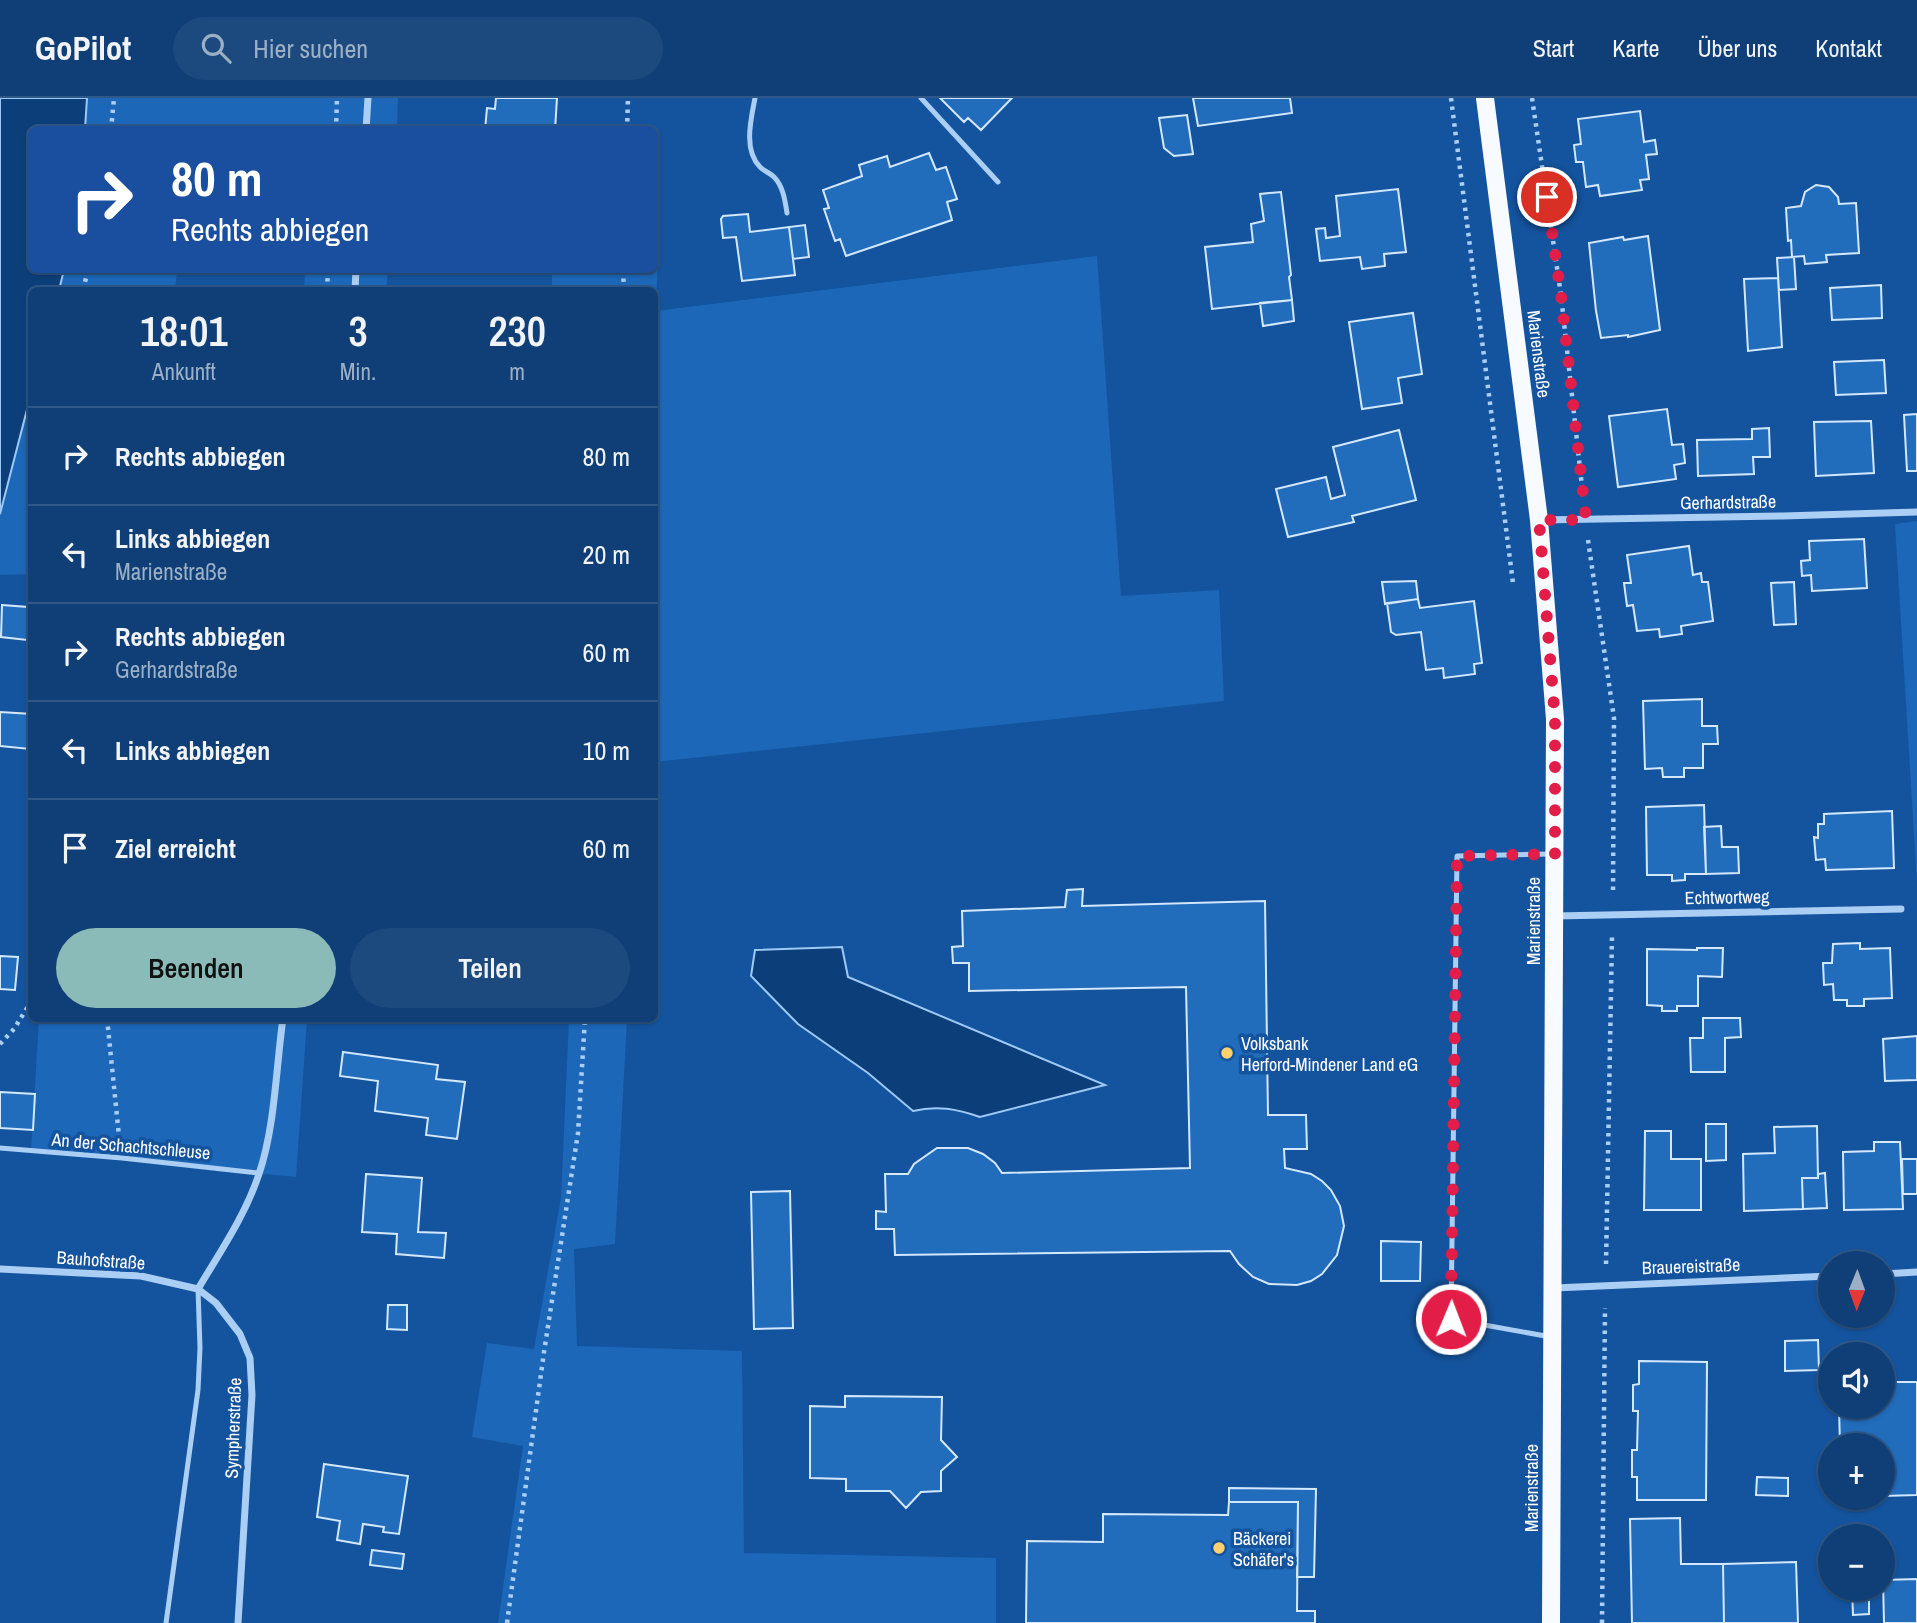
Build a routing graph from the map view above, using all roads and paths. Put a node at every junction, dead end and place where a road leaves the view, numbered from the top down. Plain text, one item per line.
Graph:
1 (114, 98) edge
2 (337, 98) edge
3 (368, 98) edge
4 (628, 98) edge
5 (755, 98) edge
6 (921, 98) edge
7 (1485, 98) edge
8 (1532, 98) edge
9 (111, 126) edge
10 (336, 126) edge
11 (366, 126) edge
12 (627, 126) edge
13 (998, 182) dead end
14 (787, 212) dead end
15 (1917, 512) edge
16 (1539, 520) junction
17 (1586, 520) junction
18 (1555, 854) junction
19 (1901, 909) dead end
20 (1612, 915) junction
21 (1554, 916) junction
22 (28, 1006) edge
23 (107, 1022) edge
24 (282, 1022) edge
25 (585, 1022) edge
26 (0, 1044) edge
27 (0, 1148) edge
28 (122, 1158) junction
29 (259, 1173) junction
30 (0, 1269) edge
31 (1917, 1272) edge
32 (1895, 1273) edge
33 (1818, 1277) edge
34 (1606, 1286) junction
35 (198, 1289) junction
36 (1553, 1289) junction
37 (1553, 1337) junction
38 (166, 1623) edge
39 (238, 1623) edge
40 (508, 1623) edge
41 (1551, 1623) edge
42 (1602, 1623) edge

1 - 9 path
2 - 10 path
3 - 11 street
4 - 12 path
5 - 14 lane
6 - 13 lane
7 - 16 main road, Marienstraße
8 - 17 path
15 - 17 street, Gerhardstraße
16 - 17 street, Gerhardstraße
16 - 18 main road, Marienstraße
17 - 20 path
18 - 21 main road, Marienstraße
18 - 37 lane
19 - 20 street, Echtwortweg
20 - 21 street, Echtwortweg
20 - 34 path
21 - 36 main road, Marienstraße
22 - 26 path
23 - 28 path
24 - 29 street
25 - 40 path
27 - 28 lane, An der Schachtschleuse
28 - 29 lane, An der Schachtschleuse
29 - 35 street
30 - 35 street, Bauhofstraße
31 - 32 street
33 - 34 street, Brauereistraße
34 - 36 street, Brauereistraße
34 - 42 path
35 - 38 lane
35 - 39 street, Sympherstraße
36 - 37 main road, Marienstraße
37 - 41 main road, Marienstraße

